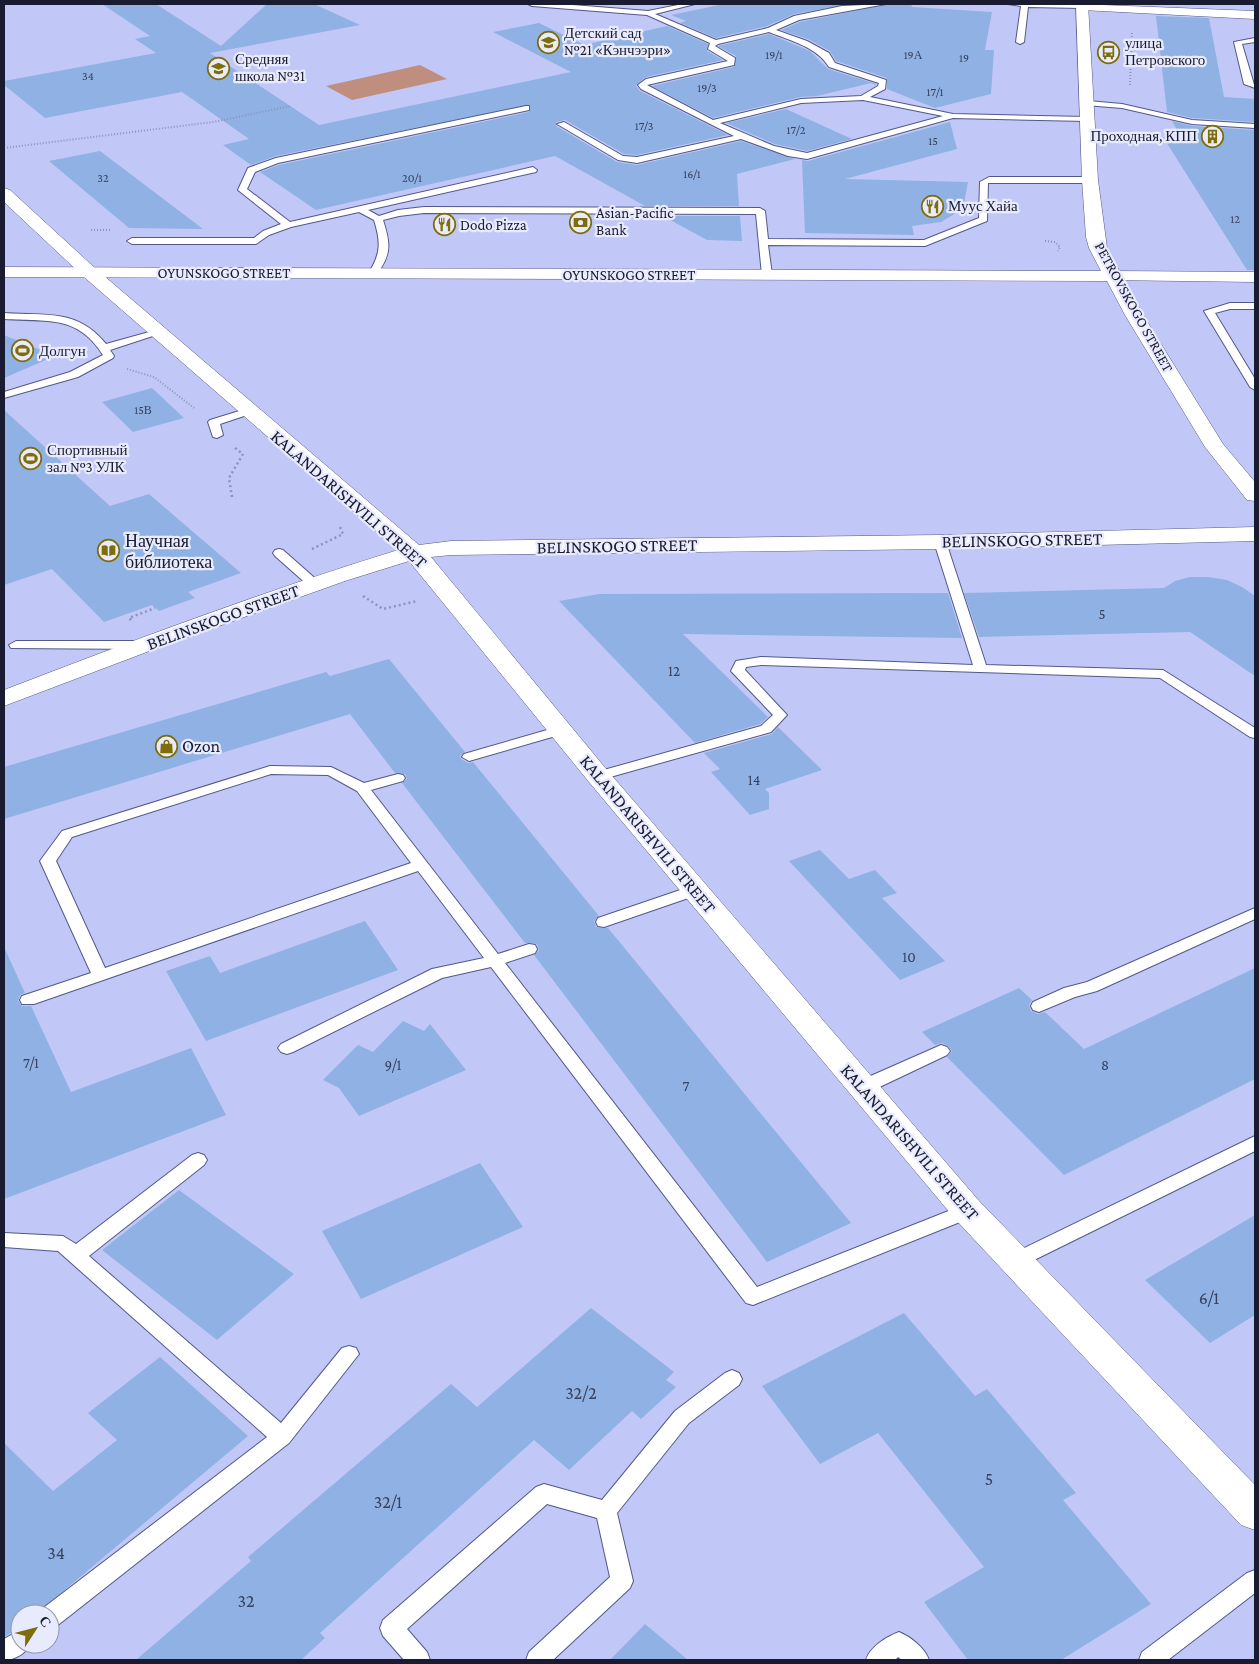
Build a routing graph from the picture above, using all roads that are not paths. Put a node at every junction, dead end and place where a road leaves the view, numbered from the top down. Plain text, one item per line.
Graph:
1 (532, 4) edge
2 (692, 4) edge
3 (883, 4) edge
4 (1011, 4) edge
5 (1025, 4) edge
6 (1082, 5) edge
7 (648, 14) junction
8 (1255, 15) edge
9 (770, 30) junction
10 (1255, 40) edge
11 (715, 42) junction
12 (1020, 42) dead end
13 (1255, 86) edge
14 (863, 98) junction
15 (1088, 103) junction
16 (526, 108) dead end
17 (953, 116) junction
18 (1086, 119) junction
19 (714, 122) junction
20 (561, 124) dead end
21 (1255, 126) edge
22 (744, 136) junction
23 (533, 170) dead end
24 (1090, 180) junction
25 (4, 193) edge
26 (360, 209) junction
27 (378, 219) junction
28 (288, 225) junction
29 (132, 241) dead end
30 (763, 242) junction
31 (4, 272) edge
32 (90, 273) junction
33 (373, 274) junction
34 (767, 275) junction
35 (1114, 276) junction
36 (1255, 277) edge
37 (1255, 306) edge
38 (4, 316) edge
39 (160, 332) junction
40 (104, 348) junction
41 (1255, 387) edge
42 (4, 395) edge
43 (249, 411) junction
44 (217, 435) dead end
45 (1255, 495) edge
46 (1255, 534) edge
47 (940, 542) junction
48 (414, 552) junction
49 (281, 555) road end
50 (314, 584) junction
51 (16, 645) dead end
52 (143, 645) junction
53 (982, 669) junction
54 (4, 699) edge
55 (561, 730) junction
56 (1255, 734) edge
57 (469, 757) dead end
58 (598, 776) junction
59 (398, 778) dead end
60 (362, 788) junction
61 (422, 865) junction
62 (695, 890) junction
63 (1255, 913) edge
64 (604, 922) dead end
65 (528, 949) dead end
66 (494, 960) junction
67 (100, 976) junction
68 (28, 1000) dead end
69 (1039, 1006) dead end
70 (287, 1048) dead end
71 (941, 1051) dead end
72 (863, 1087) junction
73 (1255, 1143) edge
74 (198, 1160) dead end
75 (968, 1211) junction
76 (4, 1240) edge
77 (76, 1255) junction
78 (1017, 1260) junction
79 (349, 1354) dead end
80 (732, 1379) dead end
81 (282, 1437) junction
82 (606, 1511) junction
83 (1255, 1512) edge
84 (1255, 1580) edge
85 (60, 1609) edge
86 (419, 1660) edge
87 (538, 1660) edge
88 (877, 1660) edge
89 (918, 1660) edge
90 (1150, 1660) edge

1 - 7 lane
2 - 7 lane
3 - 9 lane
4 - 5 lane
5 - 6 lane
5 - 12 lane
6 - 8 street
6 - 15 street, PETROVSKOGO STREET
7 - 11 lane
9 - 11 lane
9 - 14 lane
10 - 13 lane
11 - 19 lane
14 - 17 lane
14 - 19 lane
15 - 18 street, PETROVSKOGO STREET
15 - 21 lane
16 - 28 lane
17 - 18 lane
17 - 22 lane
18 - 24 street, PETROVSKOGO STREET
19 - 22 lane
20 - 22 lane
23 - 26 lane
24 - 30 lane
24 - 35 street, PETROVSKOGO STREET
25 - 32 street, KALANDARISHVILI STREET
26 - 27 lane
26 - 28 lane
27 - 30 lane
27 - 33 lane
28 - 29 lane
30 - 34 lane
31 - 32 street, OYUNSKOGO STREET
32 - 33 street, OYUNSKOGO STREET
32 - 39 street, KALANDARISHVILI STREET
33 - 34 street, OYUNSKOGO STREET
34 - 35 street, OYUNSKOGO STREET
35 - 36 street, OYUNSKOGO STREET
35 - 45 street, PETROVSKOGO STREET
37 - 41 lane
38 - 40 lane
39 - 40 lane
39 - 43 street, KALANDARISHVILI STREET
40 - 42 lane
43 - 44 lane
43 - 48 street, KALANDARISHVILI STREET
46 - 47 street, BELINSKOGO STREET
47 - 48 street, BELINSKOGO STREET
47 - 53 lane
48 - 50 street, BELINSKOGO STREET
48 - 55 street, KALANDARISHVILI STREET
49 - 50 lane
50 - 52 street, BELINSKOGO STREET
51 - 52 lane
52 - 54 street, BELINSKOGO STREET
53 - 56 lane
53 - 58 lane
55 - 57 lane
55 - 58 street, KALANDARISHVILI STREET
58 - 62 street, KALANDARISHVILI STREET
59 - 60 lane
60 - 61 lane
60 - 67 lane
61 - 66 lane
61 - 67 lane
62 - 64 lane
62 - 72 street, KALANDARISHVILI STREET
63 - 69 lane
65 - 66 lane
66 - 70 lane
66 - 75 lane
67 - 68 lane
71 - 72 lane
72 - 75 street, KALANDARISHVILI STREET
73 - 78 lane
74 - 77 lane
75 - 78 street, KALANDARISHVILI STREET
76 - 77 lane
77 - 81 lane
78 - 83 street, KALANDARISHVILI STREET
79 - 81 lane
80 - 82 lane
81 - 85 lane
82 - 86 lane
82 - 87 lane
84 - 90 lane
88 - 89 lane

